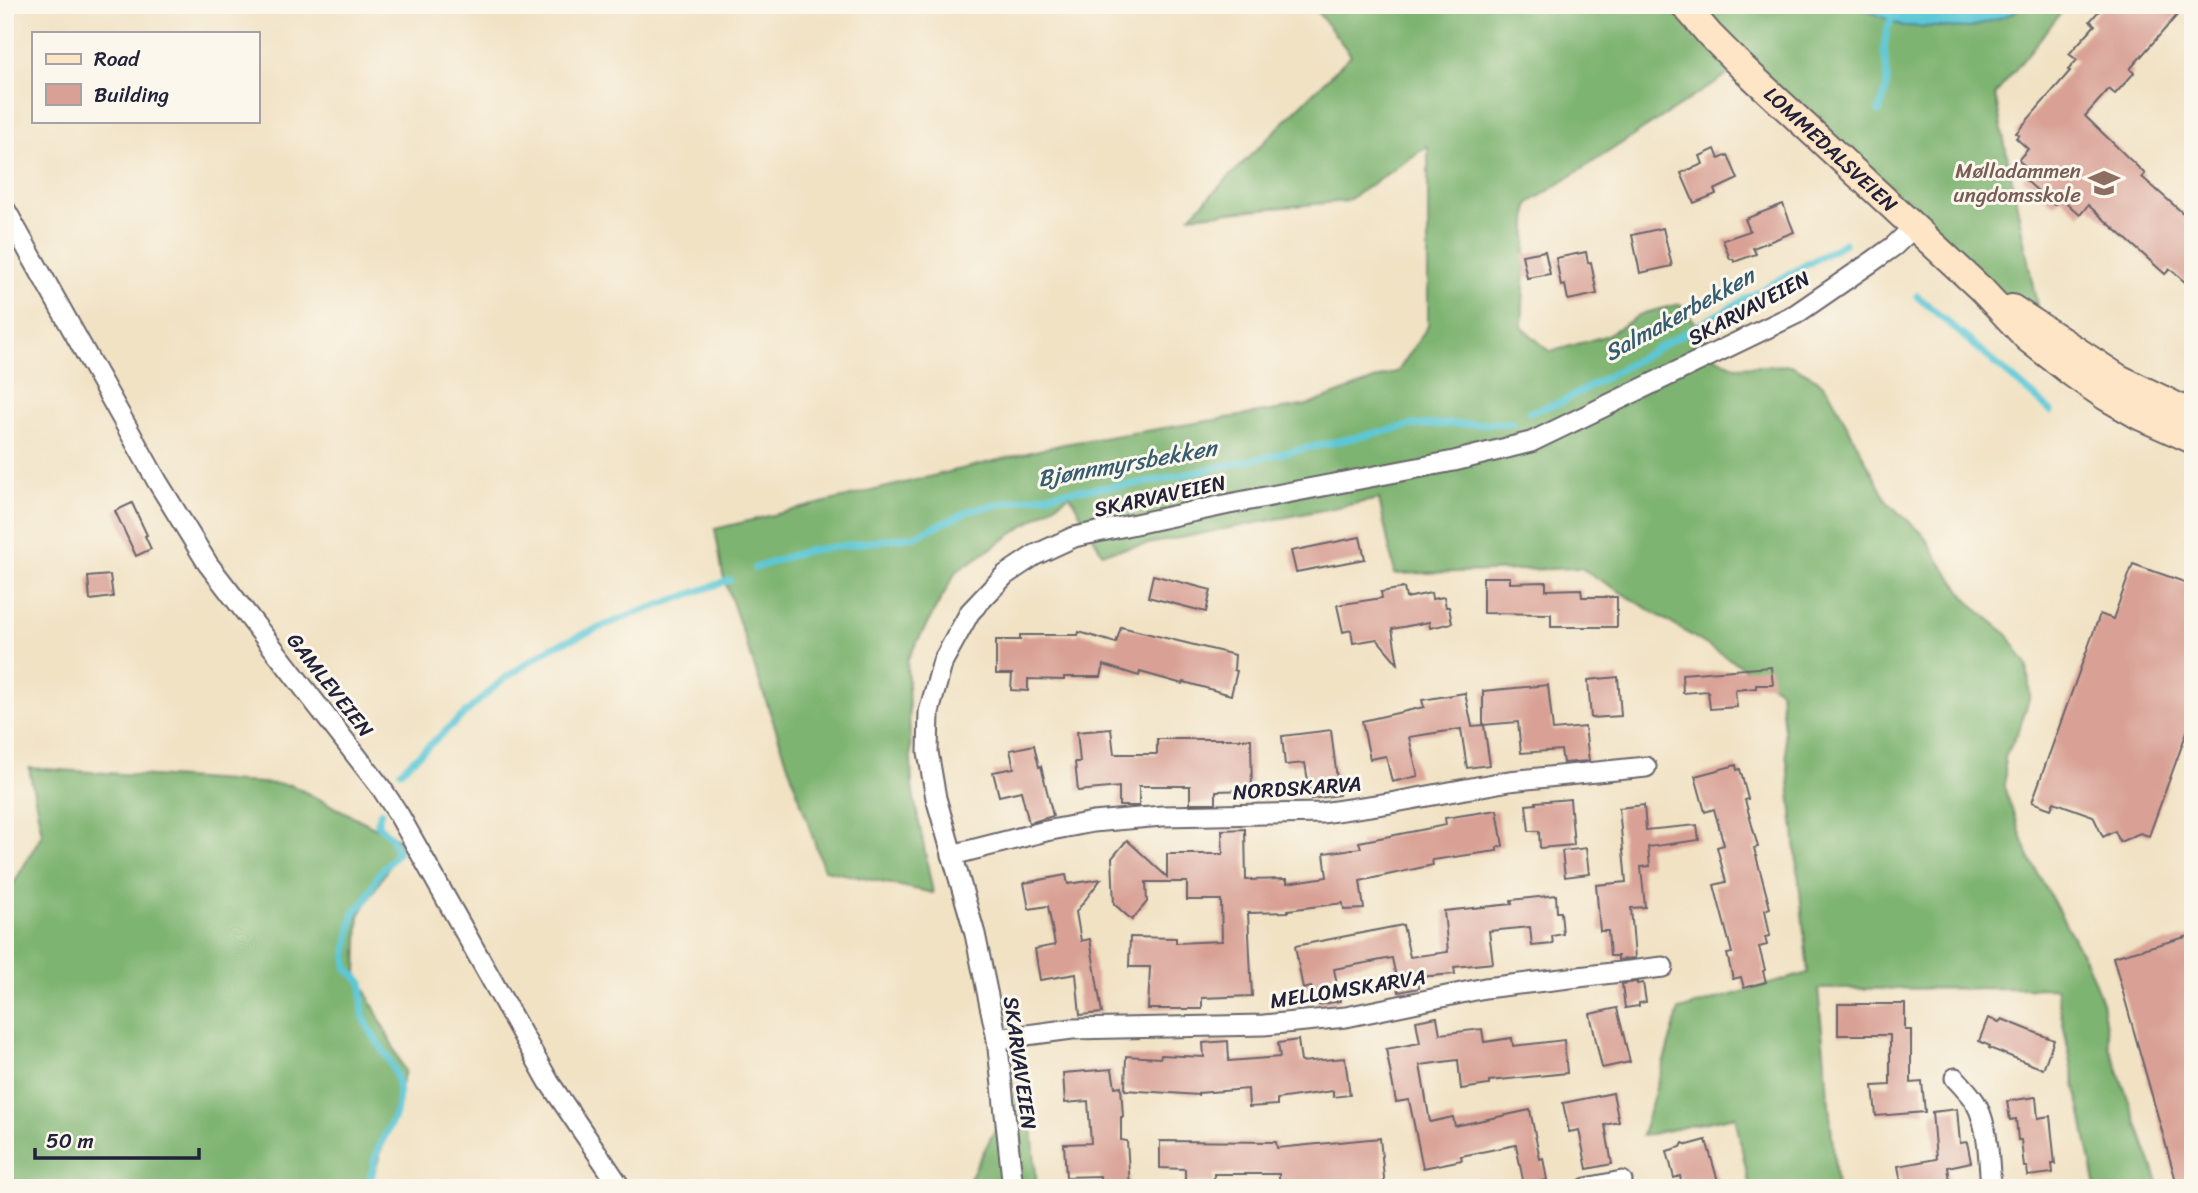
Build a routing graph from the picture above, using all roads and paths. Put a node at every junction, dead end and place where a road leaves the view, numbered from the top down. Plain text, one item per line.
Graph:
1 (1684, 5) edge
2 (5, 209) edge
3 (1914, 227) junction
4 (1981, 289) junction
5 (2193, 414) edge
6 (2193, 440) edge
7 (1646, 767) dead end
8 (952, 855) junction
9 (1662, 967) dead end
10 (997, 1039) junction
11 (1955, 1078) dead end
12 (1622, 1181) dead end
13 (621, 1188) edge
14 (1013, 1188) edge
15 (1586, 1188) edge
16 (1991, 1188) edge

1 - 3 main road, LOMMEDALSVEIEN
2 - 13 street, GAMLEVEIEN
3 - 4 main road, LOMMEDALSVEIEN
3 - 8 street, SKARVAVEIEN
4 - 5 main road, LOMMEDALSVEIEN
4 - 6 main road, LOMMEDALSVEIEN
7 - 8 street, NORDSKARVA
8 - 10 street, SKARVAVEIEN
9 - 10 street, MELLOMSKARVA
10 - 14 street, SKARVAVEIEN
11 - 16 street
12 - 15 street

